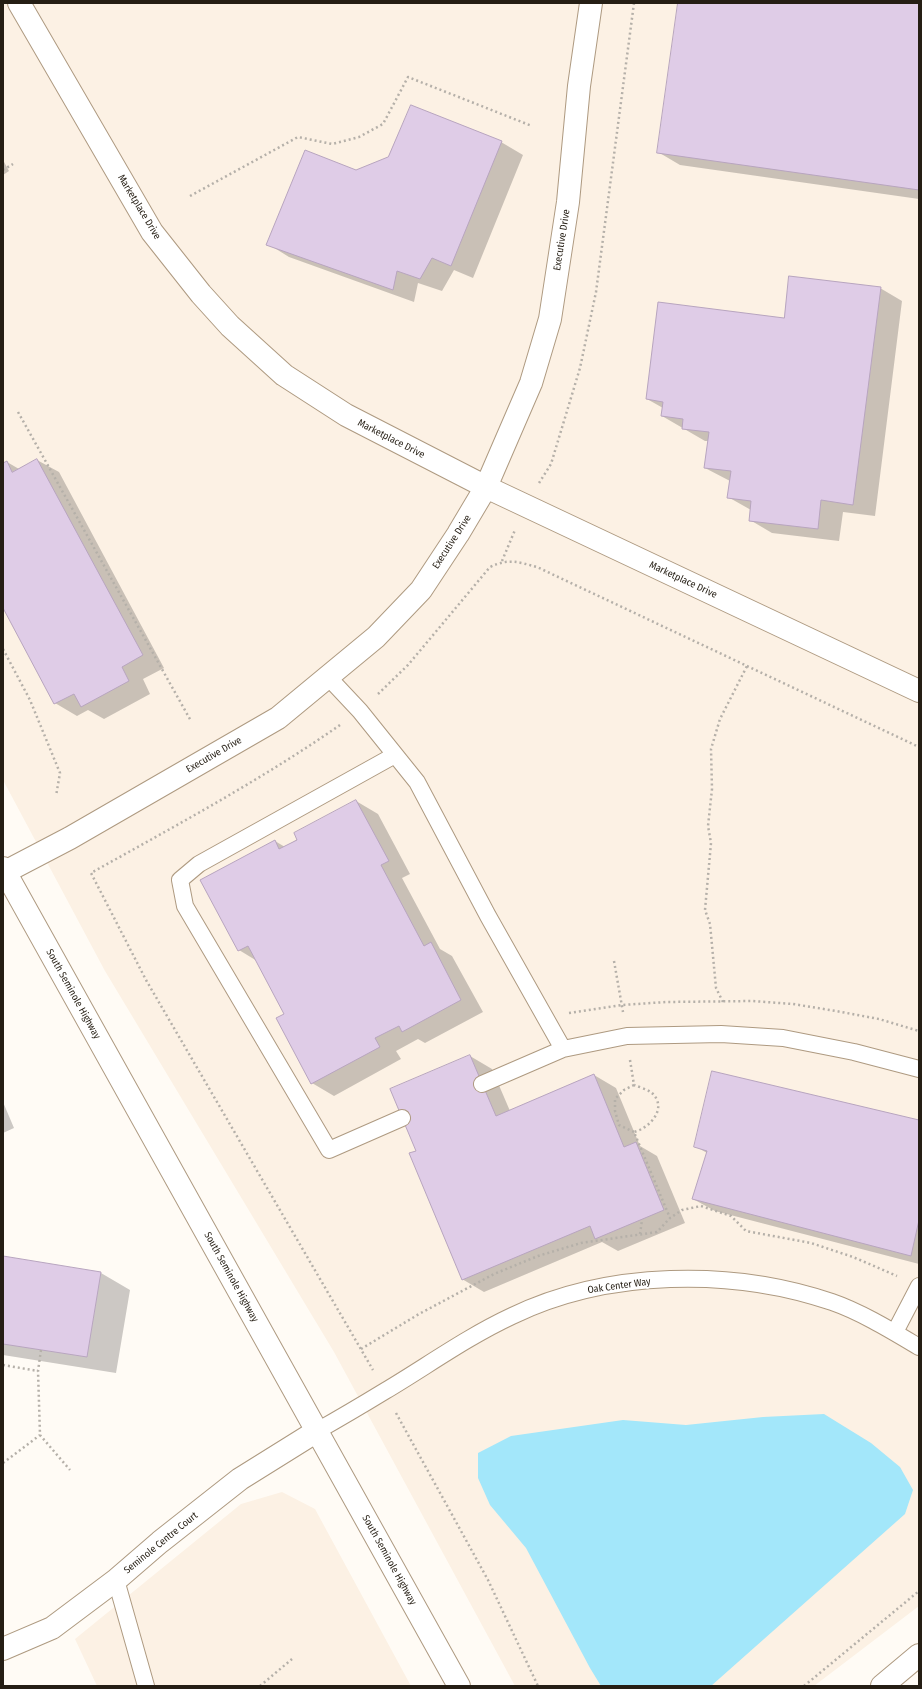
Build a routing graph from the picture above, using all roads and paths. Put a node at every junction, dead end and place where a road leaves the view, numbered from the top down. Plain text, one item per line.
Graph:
1 (19, 3) edge
2 (591, 3) edge
3 (634, 3) edge
4 (532, 126) dead end
5 (13, 164) dead end
6 (3, 170) edge
7 (190, 196) dead end
8 (18, 412) dead end
9 (486, 487) junction
10 (525, 506) junction
11 (502, 561) junction
12 (3, 649) edge
13 (747, 666) junction
14 (329, 678) junction
15 (919, 691) edge
16 (360, 711) junction
17 (191, 722) dead end
18 (919, 747) edge
19 (395, 755) junction
20 (56, 796) dead end
21 (4, 871) edge
22 (614, 961) dead end
23 (723, 1002) dead end
24 (627, 1036) junction
25 (563, 1049) junction
26 (919, 1069) edge
27 (482, 1084) dead end
28 (634, 1085) junction
29 (402, 1118) dead end
30 (634, 1132) junction
31 (670, 1218) dead end
32 (642, 1220) dead end
33 (640, 1234) dead end
34 (919, 1286) edge
35 (895, 1332) junction
36 (919, 1347) edge
37 (41, 1350) dead end
38 (3, 1365) edge
39 (38, 1371) junction
40 (374, 1372) dead end
41 (394, 1409) dead end
42 (317, 1431) junction
43 (40, 1435) junction
44 (3, 1463) edge
45 (70, 1470) dead end
46 (116, 1580) junction
47 (919, 1591) edge
48 (3, 1649) edge
49 (919, 1655) edge
50 (292, 1659) dead end
51 (146, 1686) edge
52 (260, 1686) edge
53 (459, 1686) edge
54 (538, 1686) edge
55 (804, 1686) edge
56 (882, 1686) edge

1 - 9 street, Marketplace Drive
2 - 9 street, Executive Drive
3 - 10 path
4 - 7 path
5 - 6 path
8 - 17 path
9 - 10 street, Marketplace Drive
9 - 14 street, Executive Drive
10 - 11 path
10 - 15 street, Marketplace Drive
11 - 13 path
11 - 16 path
12 - 20 path
13 - 18 path
13 - 23 path
14 - 16 lane
14 - 21 street, Executive Drive
16 - 19 lane
16 - 40 path
19 - 25 lane
19 - 29 lane
21 - 42 street, South Seminole Highway
22 - 24 path
24 - 25 lane
24 - 26 lane
24 - 28 path
25 - 27 lane
28 - 30 path
28 - 30 path
30 - 31 path
32 - 33 path
34 - 35 lane
35 - 36 lane, Oak Center Way
35 - 42 lane, Oak Center Way
37 - 39 path
38 - 39 path
39 - 43 path
41 - 54 path
42 - 46 street, Seminole Centre Court
42 - 53 street, South Seminole Highway
43 - 44 path
43 - 45 path
46 - 48 street, Seminole Centre Court
46 - 51 lane
47 - 55 path
49 - 56 street
50 - 52 path

